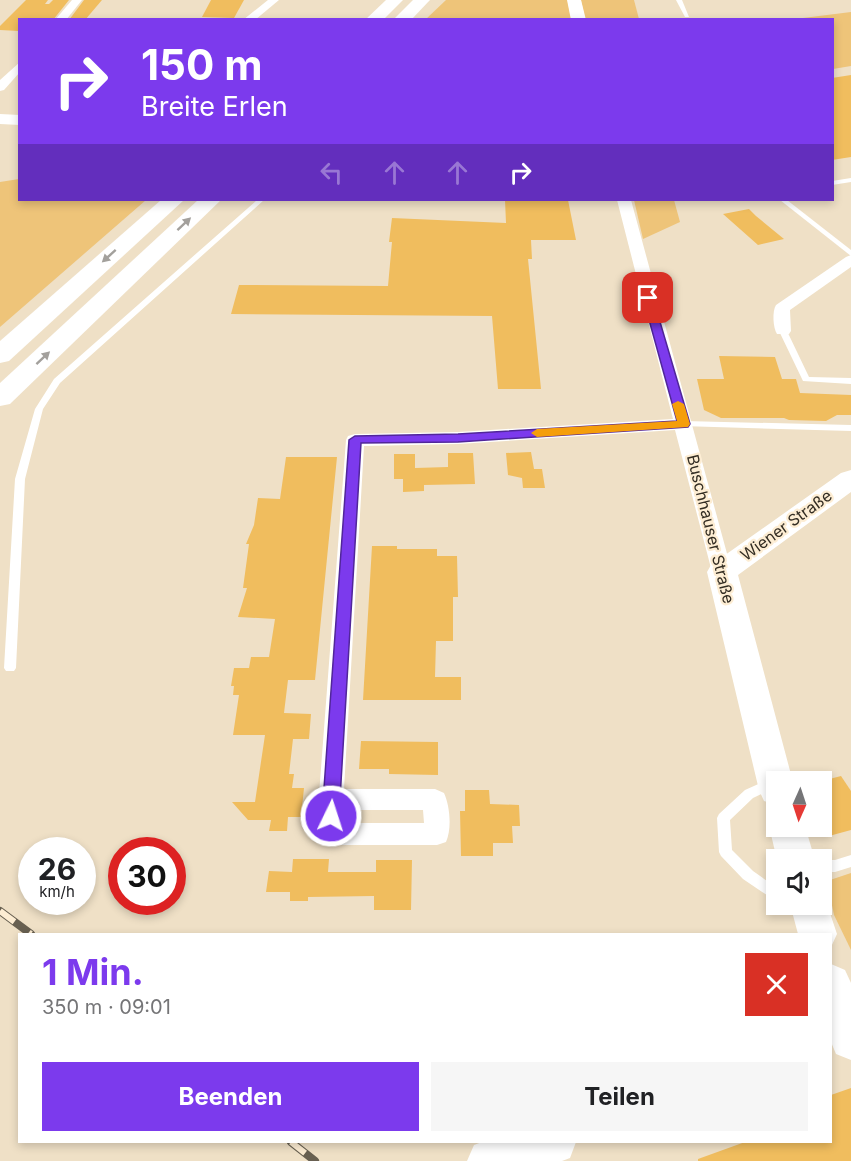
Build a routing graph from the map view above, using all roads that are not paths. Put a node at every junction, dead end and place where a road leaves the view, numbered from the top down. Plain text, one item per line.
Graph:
1 (77, 0) edge
2 (274, 0) edge
3 (395, 0) edge
4 (422, 0) edge
5 (574, 0) edge
6 (678, 0) edge
7 (687, 16) dead end
8 (62, 18) edge
9 (251, 18) edge
10 (375, 18) edge
11 (403, 18) edge
12 (578, 18) edge
13 (18, 67) edge
14 (0, 87) edge
15 (0, 119) edge
16 (18, 120) edge
17 (851, 180) edge
18 (834, 183) edge
19 (172, 201) edge
20 (209, 201) edge
21 (260, 201) edge
22 (624, 201) edge
23 (784, 201) edge
24 (851, 254) edge
25 (851, 260) edge
26 (783, 331) joint
27 (0, 355) edge
28 (851, 381) edge
29 (0, 398) edge
30 (684, 424) junction
31 (851, 428) edge
32 (851, 479) edge
33 (722, 572) junction
34 (10, 668) dead end
35 (772, 771) edge
36 (766, 789) edge
37 (332, 799) dead end
38 (851, 861) edge
39 (832, 866) edge
40 (766, 888) edge
41 (832, 987) edge
42 (851, 1041) edge
43 (832, 1052) edge
44 (551, 1143) edge
45 (490, 1161) edge

1 - 8 street
2 - 9 street
3 - 10 highway
4 - 11 highway
5 - 12 street
6 - 7 lane
13 - 14 street
15 - 16 street
17 - 18 lane
19 -> 27 highway
29 -> 20 highway
21 - 34 lane
22 - 30 street, Buschhauser Straße
23 - 24 lane
25 - 26 street
26 - 28 lane
30 - 31 lane
30 - 33 street, Buschhauser Straße
30 - 37 street
32 - 33 street, Wiener Straße
33 - 35 street, Buschhauser Straße
36 - 40 lane
38 - 39 lane
41 - 42 street
42 - 43 street
44 - 45 street

